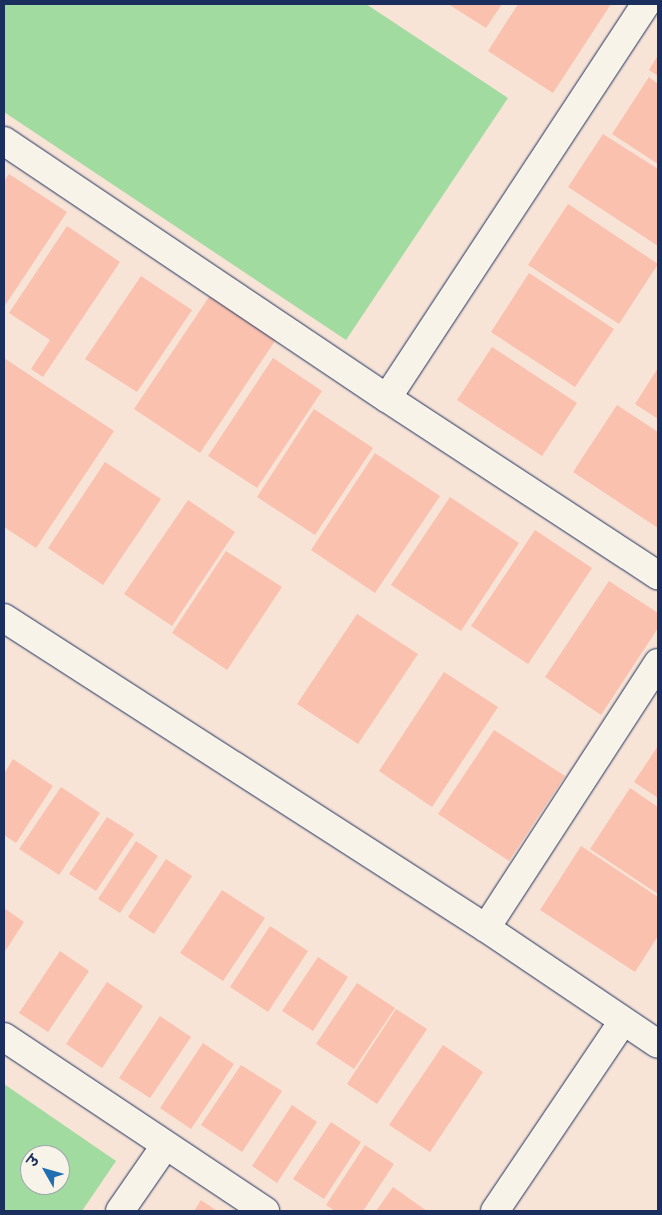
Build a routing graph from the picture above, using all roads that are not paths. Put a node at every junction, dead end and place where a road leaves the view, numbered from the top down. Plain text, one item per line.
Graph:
1 (646, 4) edge
2 (4, 141) edge
3 (387, 398) junction
4 (658, 575) edge
5 (4, 618) edge
6 (658, 663) edge
7 (486, 928) junction
8 (624, 1021) junction
9 (4, 1037) edge
10 (658, 1044) edge
11 (165, 1146) junction
12 (120, 1211) edge
13 (265, 1211) edge
14 (495, 1211) edge

1 - 3 street
2 - 3 street
3 - 4 street
5 - 7 street
6 - 7 street
7 - 8 street
8 - 10 street
8 - 14 street
9 - 11 street
11 - 12 street
11 - 13 street

